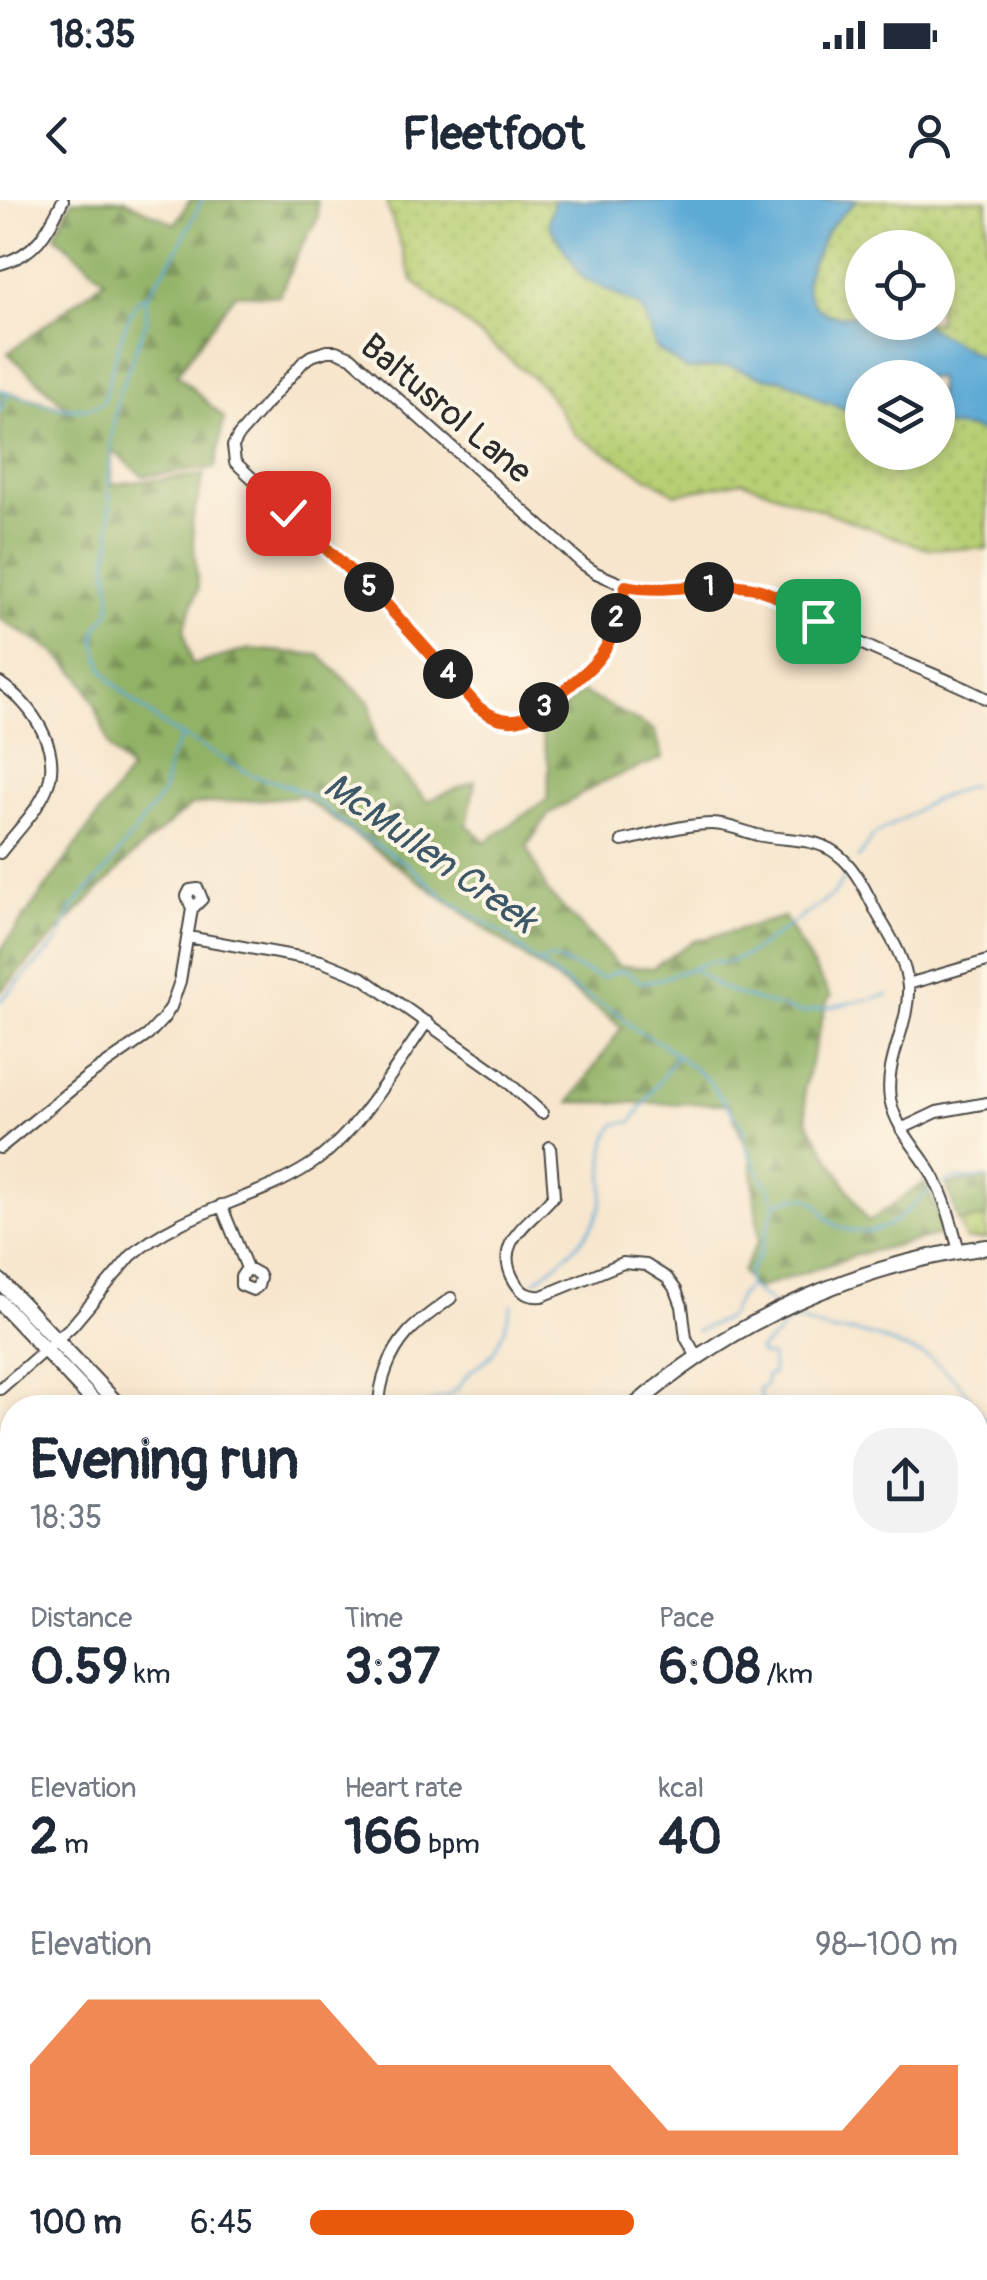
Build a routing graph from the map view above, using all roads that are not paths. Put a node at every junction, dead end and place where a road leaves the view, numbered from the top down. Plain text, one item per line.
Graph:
1 (63, 200) edge
2 (0, 264) edge
3 (626, 586) junction
4 (0, 683) edge
5 (987, 699) edge
6 (622, 841) dead end
7 (0, 853) edge
8 (192, 908) dead end
9 (188, 937) junction
10 (987, 962) edge
11 (908, 984) junction
12 (427, 1022) junction
13 (987, 1103) edge
14 (542, 1113) dead end
15 (901, 1129) junction
16 (0, 1148) edge
17 (550, 1148) dead end
18 (221, 1206) junction
19 (987, 1247) edge
20 (959, 1251) junction
21 (247, 1268) dead end
22 (0, 1282) edge
23 (451, 1298) dead end
24 (0, 1302) edge
25 (52, 1345) junction
26 (696, 1357) junction
27 (0, 1389) edge
28 (90, 1395) edge
29 (107, 1395) edge
30 (379, 1395) edge
31 (648, 1395) edge

1 - 2 street
3 - 3 street, Baltusrol Lane
3 - 5 street, Baltusrol Lane
4 - 7 street
6 - 11 street
8 - 9 street
9 - 12 street
9 - 16 street
10 - 11 street
11 - 15 street
12 - 14 street
12 - 18 street
13 - 15 street
15 - 20 street
17 - 26 street
18 - 21 street
18 - 25 street
19 - 20 main road
20 - 26 main road
22 - 25 main road
23 - 30 street
24 - 25 main road
25 - 27 street
25 - 28 main road
25 - 29 main road
26 - 31 main road

